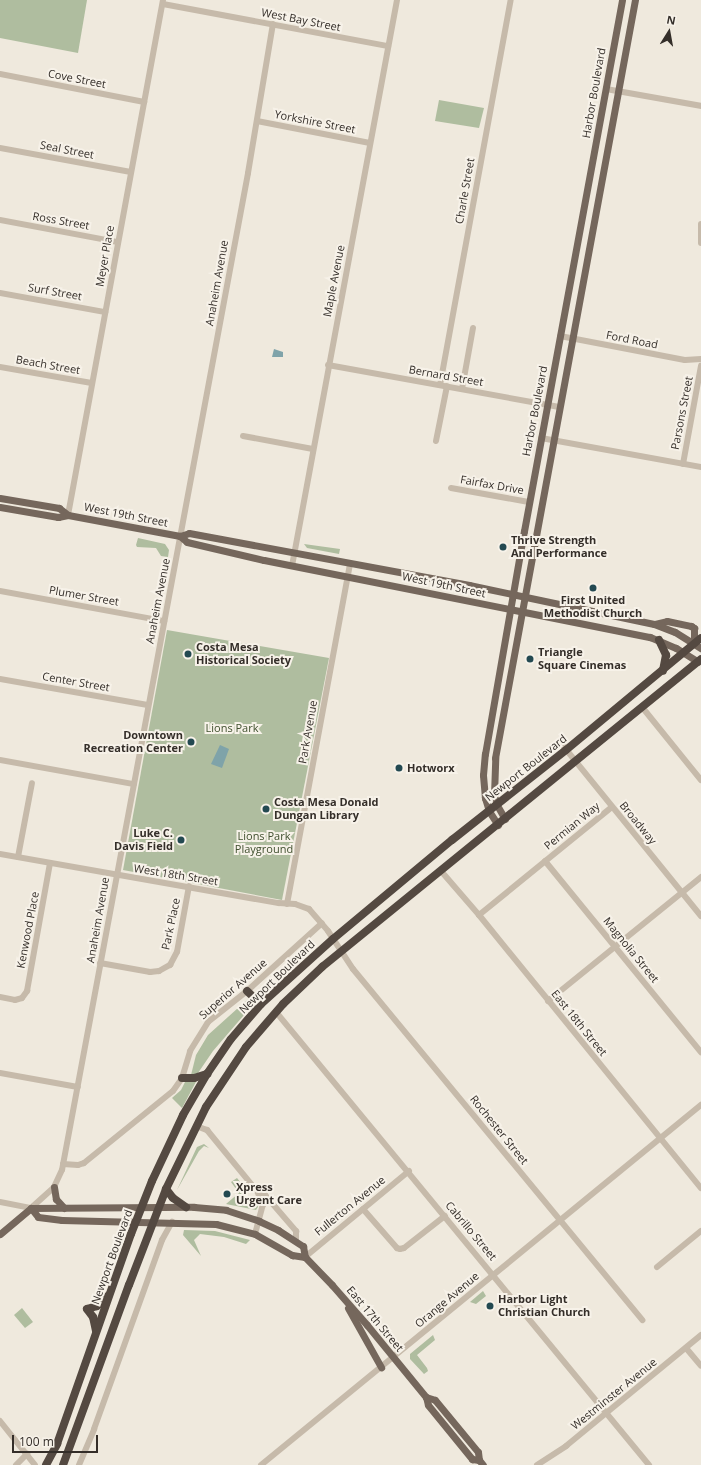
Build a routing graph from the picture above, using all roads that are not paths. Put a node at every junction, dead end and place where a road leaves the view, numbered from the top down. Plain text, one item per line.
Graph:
1 (397, 0) edge
2 (511, 0) edge
3 (622, 0) edge
4 (634, 0) edge
5 (163, 2) edge
6 (273, 24) junction
7 (388, 46) junction
8 (3, 75) edge
9 (606, 89) junction
10 (618, 91) junction
11 (144, 102) junction
12 (701, 106) edge
13 (257, 121) junction
14 (370, 142) junction
15 (0, 148) edge
16 (131, 172) junction
17 (0, 220) edge
18 (701, 224) edge
19 (118, 242) junction
20 (701, 243) edge
21 (0, 292) edge
22 (106, 312) junction
23 (473, 328) dead end
24 (560, 336) junction
25 (572, 339) junction
26 (701, 359) edge
27 (328, 364) junction
28 (701, 366) edge
29 (0, 367) edge
30 (92, 383) junction
31 (440, 385) junction
32 (447, 386) junction
33 (462, 389) junction
34 (547, 405) junction
35 (559, 407) junction
36 (243, 436) dead end
37 (541, 438) junction
38 (553, 440) junction
39 (436, 441) dead end
40 (313, 449) junction
41 (683, 464) junction
42 (701, 467) edge
43 (451, 488) dead end
44 (0, 498) edge
45 (529, 502) junction
46 (0, 507) edge
47 (68, 515) junction
48 (180, 536) junction
49 (294, 553) junction
50 (350, 564) junction
51 (292, 566) junction
52 (347, 577) junction
53 (0, 591) edge
54 (512, 594) junction
55 (524, 597) junction
56 (510, 610) junction
57 (521, 612) junction
58 (164, 621) junction
59 (654, 624) junction
60 (659, 640) junction
61 (699, 643) edge
62 (684, 652) junction
63 (700, 662) edge
64 (663, 671) junction
65 (0, 679) edge
66 (148, 705) junction
67 (642, 707) junction
68 (560, 742) dead end
69 (566, 750) junction
70 (0, 760) edge
71 (575, 761) junction
72 (701, 780) edge
73 (32, 783) dead end
74 (134, 784) junction
75 (497, 805) junction
76 (612, 807) junction
77 (489, 811) junction
78 (505, 819) junction
79 (498, 825) junction
80 (0, 854) edge
81 (18, 857) junction
82 (545, 861) junction
83 (50, 863) junction
84 (441, 871) junction
85 (117, 875) junction
86 (701, 877) edge
87 (189, 886) junction
88 (682, 893) junction
89 (287, 904) junction
90 (479, 915) junction
91 (701, 916) edge
92 (322, 923) junction
93 (333, 939) junction
94 (615, 946) junction
95 (341, 952) junction
96 (100, 963) junction
97 (247, 991) junction
98 (0, 997) edge
99 (548, 1001) junction
100 (261, 1004) junction
101 (276, 1012) junction
102 (701, 1052) edge
103 (0, 1073) edge
104 (207, 1074) junction
105 (182, 1078) junction
106 (78, 1087) junction
107 (701, 1105) edge
108 (196, 1126) junction
109 (660, 1138) junction
110 (63, 1164) junction
111 (409, 1171) junction
112 (54, 1187) junction
113 (701, 1188) edge
114 (166, 1189) junction
115 (257, 1191) junction
116 (0, 1202) edge
117 (186, 1207) junction
118 (31, 1208) junction
119 (64, 1208) junction
120 (141, 1208) junction
121 (158, 1208) junction
122 (363, 1209) junction
123 (445, 1216) junction
124 (560, 1220) junction
125 (259, 1221) junction
126 (136, 1222) junction
127 (153, 1222) junction
128 (172, 1222) junction
129 (701, 1231) edge
130 (0, 1234) edge
131 (255, 1234) junction
132 (296, 1241) junction
133 (305, 1257) junction
134 (657, 1267) dead end
135 (494, 1275) junction
136 (340, 1294) junction
137 (109, 1295) junction
138 (642, 1320) dead end
139 (96, 1332) junction
140 (701, 1335) edge
141 (686, 1348) junction
142 (393, 1358) junction
143 (701, 1366) edge
144 (381, 1367) junction
145 (426, 1398) junction
146 (607, 1412) junction
147 (439, 1418) junction
148 (0, 1421) edge
149 (461, 1431) junction
150 (27, 1454) junction
151 (481, 1463) edge
152 (16, 1465) edge
153 (35, 1465) edge
154 (46, 1465) edge
155 (63, 1465) edge
156 (79, 1465) edge
157 (261, 1465) edge
158 (536, 1465) edge
159 (649, 1465) edge

1 - 7 street, Maple Avenue
2 - 31 street, Charle Street
3 - 9 main road, Harbor Boulevard
4 - 10 main road, Harbor Boulevard
5 - 6 street, West Bay Street
5 - 11 street, Meyer Place
6 - 7 street, West Bay Street
6 - 13 street, Anaheim Avenue
7 - 14 street, Maple Avenue
8 - 11 street, Cove Street
9 - 10 street
9 - 24 main road, Harbor Boulevard
10 - 12 street
10 - 25 main road, Harbor Boulevard
11 - 16 street, Meyer Place
13 - 14 street, Yorkshire Street
13 - 48 street, Anaheim Avenue
14 - 27 street, Maple Avenue
15 - 16 street, Seal Street
16 - 19 street, Meyer Place
17 - 19 street, Ross Street
18 - 20 street
19 - 22 street, Meyer Place
21 - 22 street, Surf Street
22 - 30 street, Meyer Place
23 - 33 street
24 - 25 street, Ford Road
24 - 34 main road, Harbor Boulevard
25 - 26 street, Ford Road
25 - 35 main road, Harbor Boulevard
27 - 31 street, Bernard Street
27 - 40 street, Maple Avenue
28 - 41 street, Parsons Street
29 - 30 street, Beach Street
30 - 47 street, Meyer Place
31 - 32 street, Bernard Street
32 - 33 street, Bernard Street
32 - 39 street
33 - 34 street, Bernard Street
34 - 35 street, Bernard Street
34 - 37 main road, Harbor Boulevard
35 - 38 main road, Harbor Boulevard
36 - 40 street
37 - 38 street
37 - 45 main road, Harbor Boulevard
38 - 41 street
38 - 55 main road, Harbor Boulevard
40 - 49 street, Maple Avenue
41 - 42 street
43 - 45 street, Fairfax Drive
44 - 47 main road, West 19th Street
45 - 54 main road, Harbor Boulevard
46 - 47 main road, West 19th Street
47 - 48 main road, West 19th Street
48 - 49 main road, West 19th Street
48 - 51 main road, West 19th Street
48 - 58 street, Anaheim Avenue
49 - 50 main road, West 19th Street
49 - 51 street, Maple Avenue
50 - 52 street, Park Avenue
50 - 54 main road, West 19th Street
51 - 52 main road, West 19th Street
52 - 56 main road, West 19th Street
52 - 89 street, Park Avenue
53 - 58 street, Plumer Street
54 - 55 main road, West 19th Street
54 - 56 main road, Harbor Boulevard
55 - 57 main road, Harbor Boulevard
55 - 59 main road, West 19th Street
56 - 57 main road, West 19th Street
56 - 77 main road, Harbor Boulevard
57 - 60 main road, West 19th Street
57 - 75 main road, Harbor Boulevard
58 - 66 street, Anaheim Avenue
59 - 61 main road, West 19th Street
59 - 61 main road
60 - 62 main road, West 19th Street
60 - 64 highway
61 - 62 highway, Newport Boulevard
62 - 63 main road, West 19th Street
62 - 64 highway, Newport Boulevard
63 - 67 highway
64 - 69 highway, Newport Boulevard
65 - 66 street, Center Street
66 - 74 street, Anaheim Avenue
67 - 71 highway
67 - 72 street
68 - 69 street, Broadway
69 - 71 street, Broadway
69 - 75 highway, Newport Boulevard
70 - 74 street
71 - 76 street, Broadway
71 - 78 highway
73 - 81 street
74 - 85 street, Anaheim Avenue
75 - 77 highway, Newport Boulevard
75 - 78 main road, Harbor Boulevard
76 - 82 street, Permian Way
76 - 88 street, Broadway
77 - 79 main road, Harbor Boulevard
77 - 93 highway, Newport Boulevard
78 - 79 highway
79 - 84 highway
80 - 81 street, West 18th Street
81 - 83 street, West 18th Street
82 - 90 street, Permian Way
82 - 94 street, Magnolia Street
83 - 85 street, West 18th Street
83 - 98 street, Kenwood Place
84 - 90 street, East 18th Street
84 - 95 highway
85 - 87 street, West 18th Street
85 - 96 street, Anaheim Avenue
86 - 88 street
87 - 89 street, West 18th Street
87 - 96 street, Park Place
88 - 91 street, Broadway
88 - 94 street
89 - 92 street, West 18th Street
90 - 99 street, East 18th Street
92 - 93 street, West 18th Street
92 - 97 street, Superior Avenue
93 - 95 street, Rochester Street
93 - 100 highway, Newport Boulevard
94 - 99 street
94 - 102 street, Magnolia Street
95 - 101 highway
95 - 124 street, Rochester Street
96 - 106 street, Anaheim Avenue
97 - 100 highway
97 - 105 street, Superior Avenue
99 - 109 street, East 18th Street
100 - 104 highway, Newport Boulevard
101 - 108 highway
101 - 111 street, Cabrillo Street
103 - 106 street
104 - 105 highway
104 - 120 highway, Newport Boulevard
105 - 110 street, Superior Avenue
106 - 110 street, Anaheim Avenue
107 - 109 street, Orange Avenue
108 - 114 highway
108 - 115 street
109 - 113 street, East 18th Street
109 - 124 street, Orange Avenue
110 - 112 street, Anaheim Avenue
111 - 122 street, Fullerton Avenue
111 - 123 street, Cabrillo Street
112 - 118 street
112 - 119 main road
114 - 117 highway
114 - 121 highway
115 - 125 street
115 - 132 street
116 - 118 street
117 - 121 main road
117 - 125 main road
118 - 119 main road
118 - 126 main road, East 17th Street
118 - 130 main road
119 - 120 main road
120 - 121 main road
120 - 126 highway, Newport Boulevard
121 - 127 highway
122 - 123 street
122 - 133 street, Fullerton Avenue
123 - 135 street, Cabrillo Street
124 - 135 street, Orange Avenue
124 - 138 street, Rochester Street
125 - 131 street
125 - 132 main road
126 - 127 main road, East 17th Street
126 - 137 highway, Newport Boulevard
127 - 128 main road, East 17th Street
127 - 155 highway
128 - 131 main road, East 17th Street
128 - 156 street
129 - 134 street
131 - 133 main road, East 17th Street
132 - 133 main road, East 17th Street
133 - 136 main road, East 17th Street
135 - 142 street, Orange Avenue
135 - 146 street, Cabrillo Street
136 - 142 main road, East 17th Street
136 - 144 main road
137 - 139 highway, Newport Boulevard
137 - 139 highway
139 - 154 highway, Newport Boulevard
140 - 141 street, Westminster Avenue
141 - 143 street
141 - 146 street, Westminster Avenue
142 - 144 street, Orange Avenue
142 - 145 main road, East 17th Street
144 - 157 street, Orange Avenue
145 - 147 main road, East 17th Street
145 - 149 main road, East 17th Street
146 - 158 street, Westminster Avenue
146 - 159 street, Cabrillo Street
147 - 149 main road
147 - 151 main road, East 17th Street
148 - 150 street
149 - 151 main road, East 17th Street
150 - 152 street
150 - 153 street

